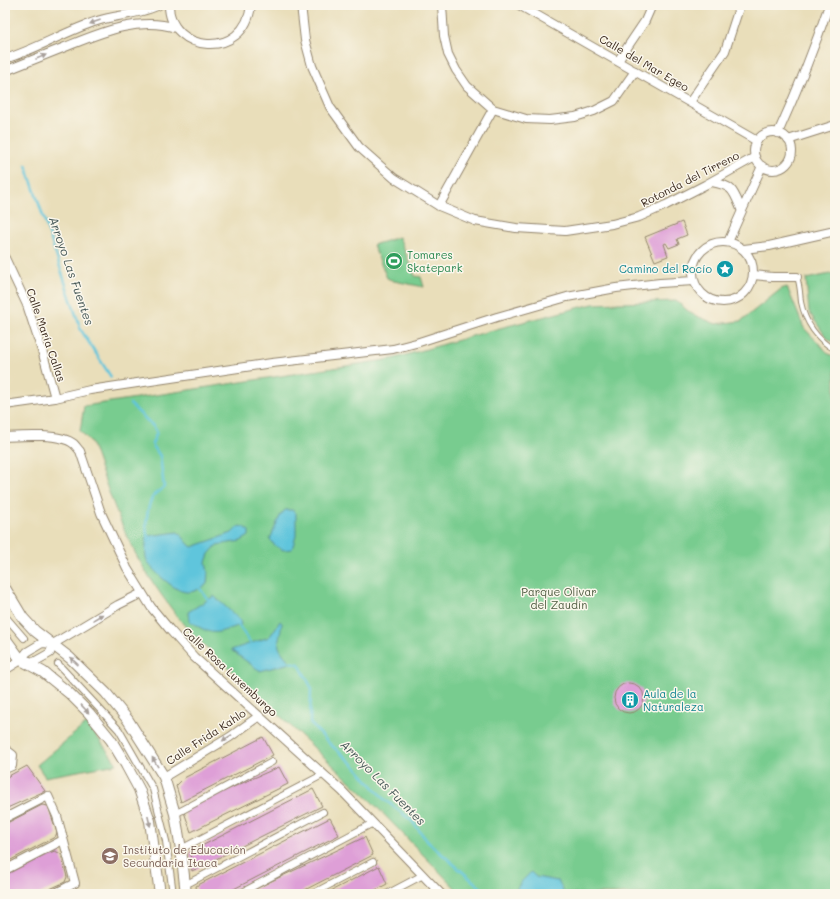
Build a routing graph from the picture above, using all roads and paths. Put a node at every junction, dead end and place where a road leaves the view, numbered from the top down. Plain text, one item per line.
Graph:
1 (159, 5) edge
2 (169, 5) edge
3 (251, 5) edge
4 (301, 5) edge
5 (442, 5) edge
6 (520, 5) edge
7 (652, 5) edge
8 (740, 5) edge
9 (829, 5) edge
10 (176, 28) junction
11 (5, 59) edge
12 (618, 61) junction
13 (5, 71) edge
14 (635, 71) junction
15 (690, 102) junction
16 (493, 109) junction
17 (835, 125) edge
18 (778, 133) junction
19 (788, 140) junction
20 (757, 141) junction
21 (755, 157) junction
22 (762, 166) junction
23 (712, 182) junction
24 (439, 206) junction
25 (741, 209) junction
26 (835, 232) edge
27 (728, 242) junction
28 (744, 249) junction
29 (5, 258) edge
30 (753, 276) junction
31 (797, 277) joint
32 (694, 281) junction
33 (835, 350) edge
34 (55, 398) junction
35 (5, 405) edge
36 (5, 437) edge
37 (5, 588) edge
38 (142, 593) junction
39 (5, 616) edge
40 (5, 638) edge
41 (24, 638) dead end
42 (53, 644) junction
43 (21, 660) junction
44 (58, 664) dead end
45 (5, 670) edge
46 (259, 716) junction
47 (5, 749) edge
48 (272, 762) dead end
49 (5, 769) edge
50 (324, 774) junction
51 (164, 777) junction
52 (323, 812) dead end
53 (174, 814) junction
54 (5, 818) edge
55 (373, 823) junction
56 (63, 840) junction
57 (181, 849) junction
58 (373, 862) dead end
59 (5, 870) edge
60 (423, 875) junction
61 (185, 890) edge
62 (54, 894) edge
63 (160, 894) edge
64 (173, 894) edge
65 (239, 894) edge
66 (312, 894) edge
67 (387, 894) edge
68 (441, 894) edge

1 -> 11 street
2 - 10 street
3 - 10 street
4 - 24 street, Rotonda del Tirreno
5 - 16 street
6 - 12 street, Calle del Mar Egeo
7 - 12 street
8 - 15 street
9 - 18 street
13 -> 10 street
12 - 14 street, Calle del Mar Egeo
14 - 15 street, Calle del Mar Egeo
14 - 16 street
15 - 20 street, Calle del Mar Egeo
16 - 24 street
17 - 19 street
18 - 19 street
18 - 20 street
19 - 22 street
20 - 21 street
21 - 22 street
21 - 23 street, Rotonda del Tirreno
22 - 25 street
23 - 24 street, Rotonda del Tirreno
23 - 25 street
25 - 27 street
26 - 28 street
27 - 28 street
27 - 32 street
28 - 30 street
29 - 34 street, Calle María Callas
30 - 31 street
30 - 32 street
31 - 33 lane
32 - 34 street
34 - 35 street
36 - 38 street, Calle Rosa Luxemburgo
37 - 42 street
42 -> 38 street
38 - 46 street, Calle Rosa Luxemburgo
39 - 41 street
40 - 43 street
42 - 43 street
42 - 43 street
51 -> 42 street
43 - 45 street
43 -> 63 street
44 - 64 street
46 - 50 street, Calle Rosa Luxemburgo
46 -> 51 street, Calle Frida Kahlo
47 - 49 street
48 - 53 street
50 - 55 street, Calle Rosa Luxemburgo
50 - 57 street
51 - 53 street
52 - 61 street
53 - 57 street
54 - 56 street
55 - 60 street, Calle Rosa Luxemburgo
55 - 65 street
56 - 59 street
56 - 62 street
57 - 61 street
58 - 66 street
60 - 67 street
60 - 68 street, Calle Rosa Luxemburgo

